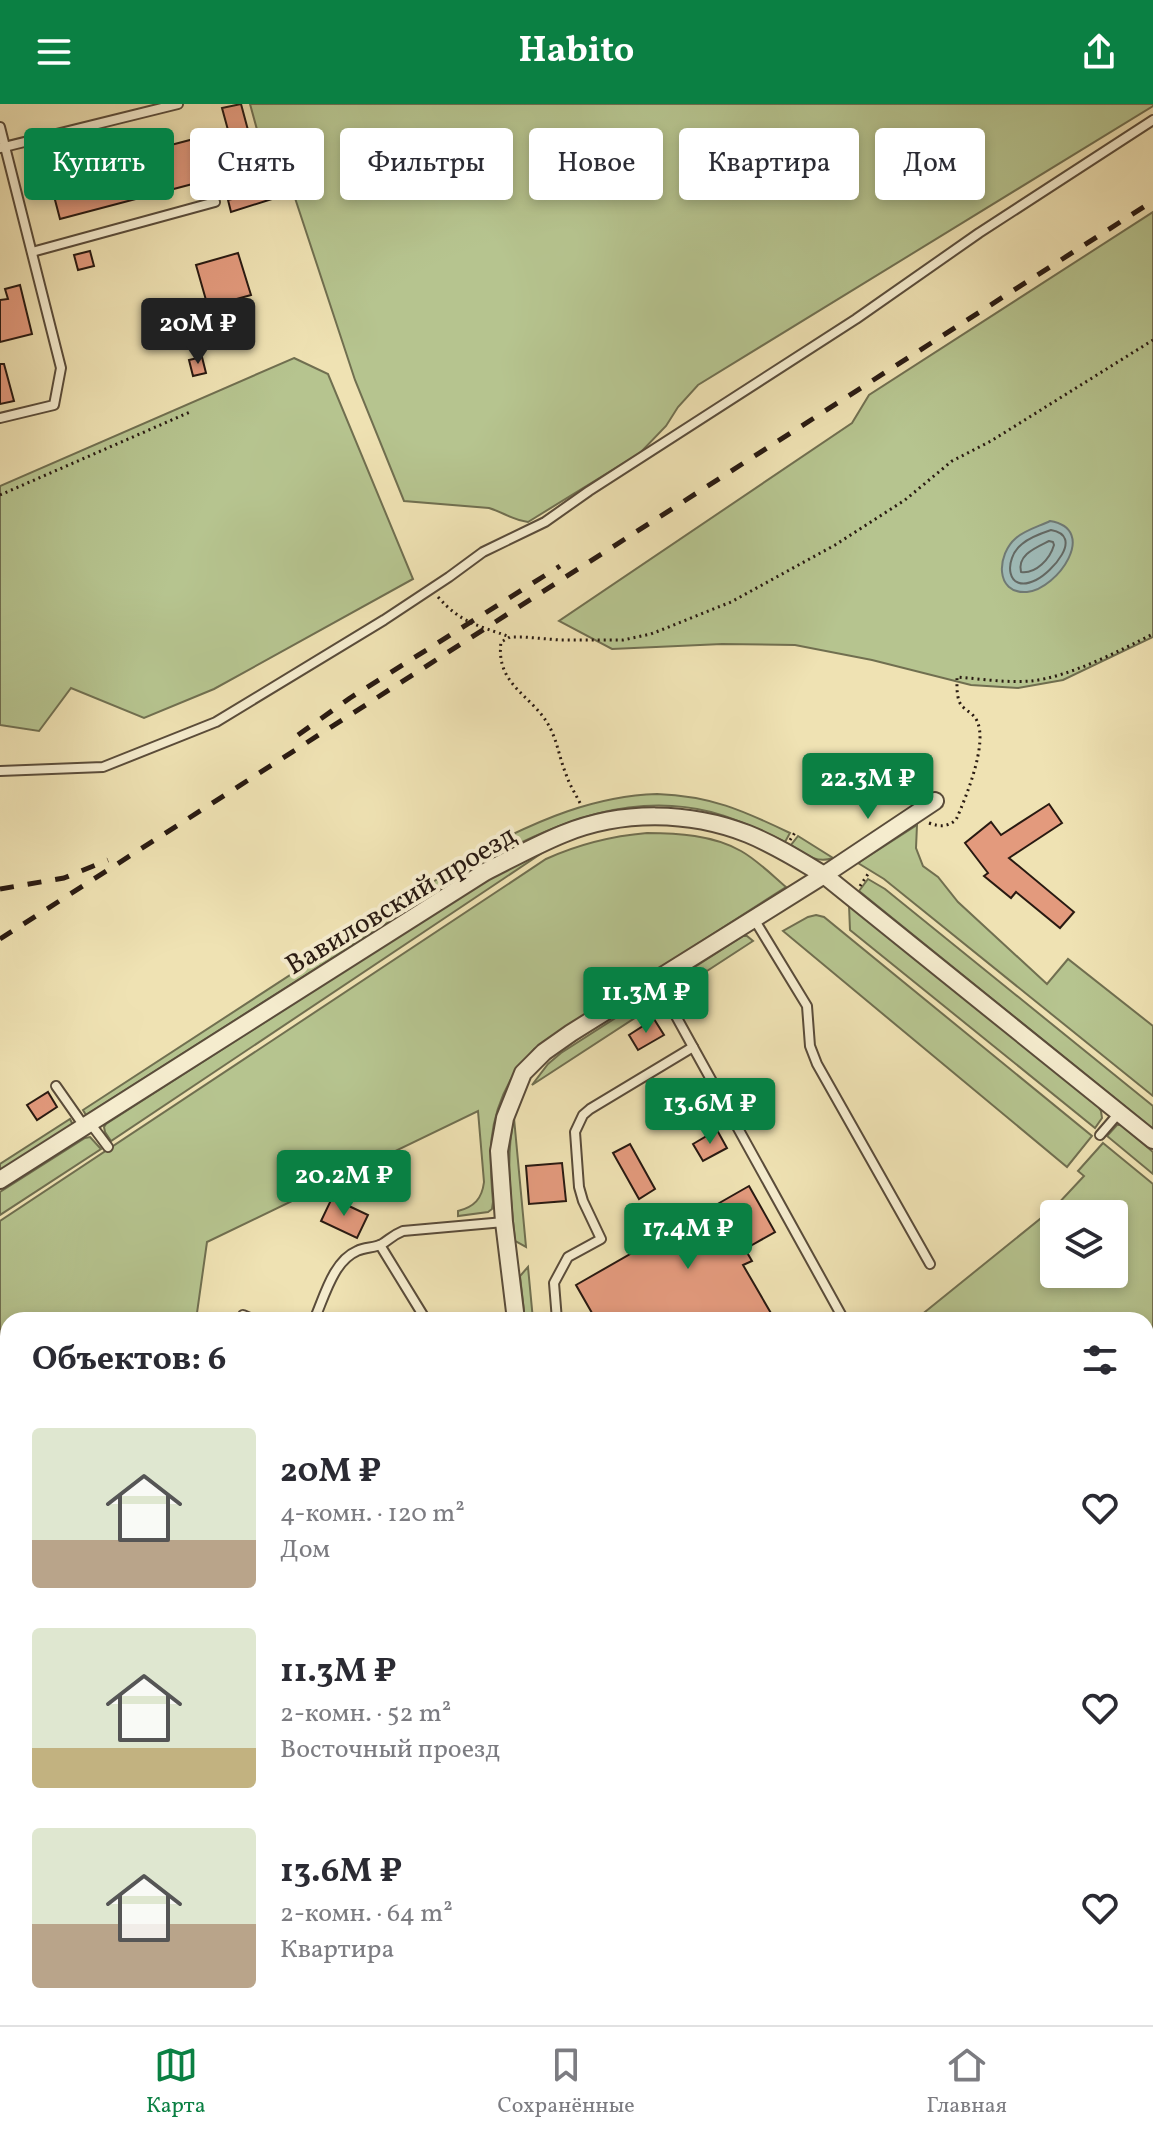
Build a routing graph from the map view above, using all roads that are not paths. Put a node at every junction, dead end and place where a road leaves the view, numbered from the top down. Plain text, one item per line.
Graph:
1 (178, 104) edge
2 (167, 106) edge
3 (1153, 120) edge
4 (0, 127) edge
5 (2, 147) edge
6 (215, 202) dead end
7 (32, 252) junction
8 (0, 418) edge
9 (0, 771) edge
10 (935, 801) dead end
11 (824, 875) junction
12 (754, 918) junction
13 (656, 980) junction
14 (693, 1047) junction
15 (56, 1086) dead end
16 (1119, 1113) junction
17 (87, 1124) junction
18 (1100, 1135) dead end
19 (1153, 1140) edge
20 (108, 1147) dead end
21 (0, 1180) edge
22 (504, 1222) junction
23 (380, 1245) junction
24 (930, 1264) dead end
25 (318, 1312) edge
26 (421, 1312) edge
27 (515, 1312) edge
28 (556, 1312) edge
29 (840, 1312) edge

1 - 2 lane
2 - 5 lane
3 - 9 lane
4 - 5 lane
5 - 7 lane
6 - 7 lane
7 - 8 lane
10 - 11 street
11 - 12 street
11 - 16 street, Вавиловский проезд
11 - 17 street, Вавиловский проезд
12 - 13 street
12 - 24 lane
13 - 14 lane
13 - 22 street
14 - 28 lane
14 - 29 lane
15 - 17 lane
16 - 18 lane
16 - 19 street, Вавиловский проезд
17 - 20 lane
17 - 21 street, Вавиловский проезд
22 - 23 lane
22 - 27 street
23 - 25 lane
23 - 26 lane

